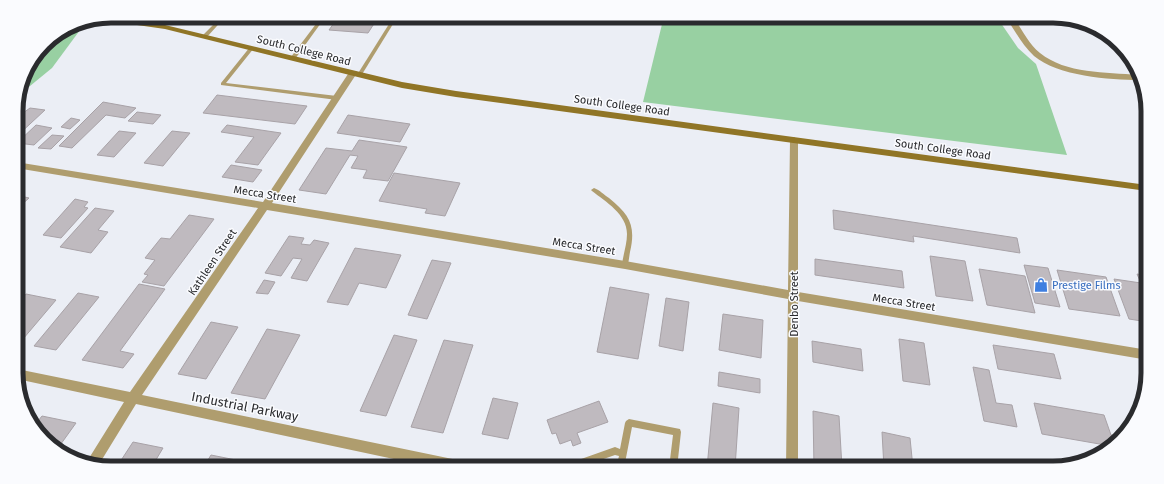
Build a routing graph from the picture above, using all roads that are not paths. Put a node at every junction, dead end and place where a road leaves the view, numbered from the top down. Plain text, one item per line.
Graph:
1 (145, 23) edge
2 (217, 23) edge
3 (319, 23) edge
4 (391, 23) edge
5 (1014, 23) edge
6 (205, 36) junction
7 (252, 48) junction
8 (293, 58) junction
9 (356, 74) junction
10 (1134, 77) edge
11 (337, 98) junction
12 (794, 140) junction
13 (23, 166) edge
14 (1141, 187) edge
15 (594, 190) dead end
16 (265, 206) junction
17 (624, 265) junction
18 (794, 296) junction
19 (1141, 354) edge
20 (23, 375) edge
21 (133, 399) junction
22 (623, 454) junction
23 (95, 459) edge
24 (433, 461) edge
25 (588, 461) edge
26 (622, 461) edge
27 (674, 461) edge
28 (792, 461) edge

1 - 6 street, South College Road
2 - 6 lane
3 - 8 lane
4 - 9 lane
5 - 10 street
6 - 7 street, South College Road
7 - 8 street, South College Road
7 - 11 lane
8 - 9 street, South College Road
9 - 11 street, Kathleen Street
9 - 12 street, South College Road
11 - 16 street, Kathleen Street
12 - 14 street, South College Road
12 - 18 street, Denbo Street
13 - 16 street, Mecca Street
15 - 17 lane
16 - 17 street, Mecca Street
16 - 21 street, Kathleen Street
17 - 18 street, Mecca Street
18 - 19 street, Mecca Street
18 - 28 street, Denbo Street
20 - 21 street, Industrial Parkway
21 - 23 street, Kathleen Street
21 - 24 street, Industrial Parkway
22 - 25 lane
22 - 26 lane
22 - 27 lane

